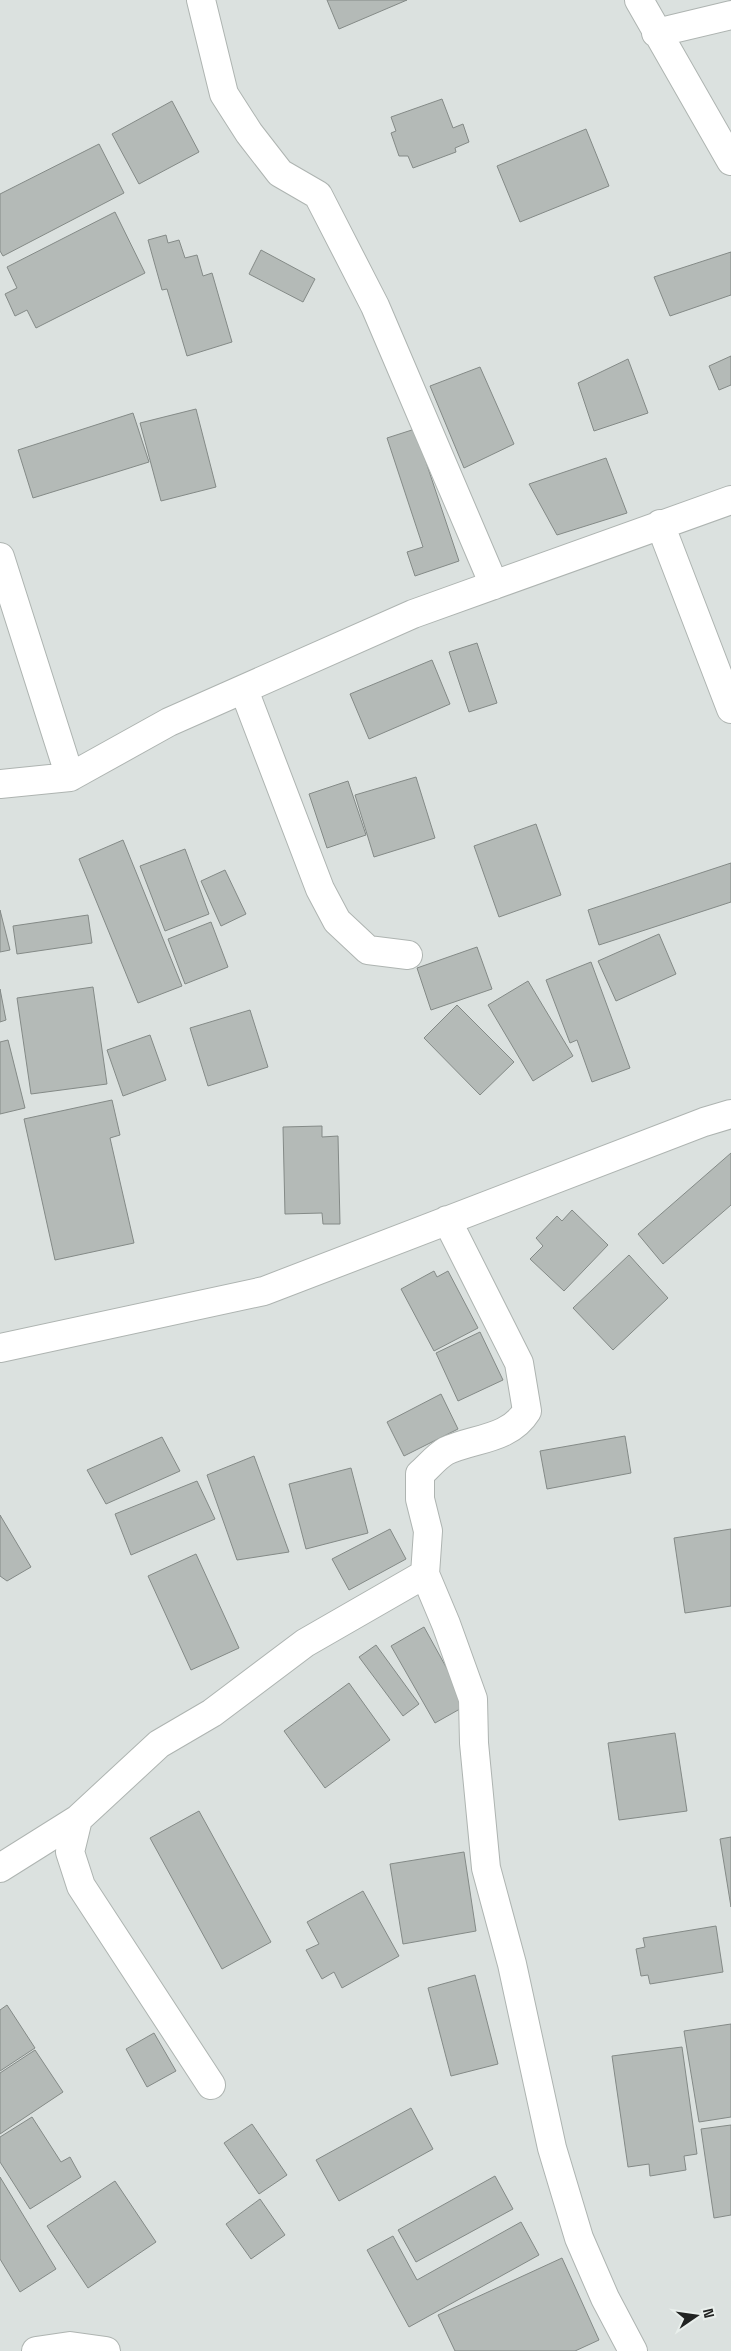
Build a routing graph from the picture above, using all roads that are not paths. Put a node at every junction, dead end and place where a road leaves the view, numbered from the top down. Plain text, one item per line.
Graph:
1 (200, 0) edge
2 (639, 0) edge
3 (731, 15) edge
4 (656, 33) junction
5 (731, 160) edge
6 (731, 500) edge
7 (660, 524) junction
8 (0, 557) edge
9 (494, 584) junction
10 (244, 690) junction
11 (731, 709) edge
12 (70, 777) junction
13 (0, 784) edge
14 (408, 955) dead end
15 (731, 1114) edge
16 (447, 1220) junction
17 (0, 1348) edge
18 (425, 1574) junction
19 (78, 1819) junction
20 (0, 1868) edge
21 (211, 2084) dead end
22 (36, 2351) edge
23 (106, 2351) edge
24 (633, 2351) edge

1 - 9 street
2 - 4 street
3 - 4 street
4 - 5 street
6 - 7 street
7 - 9 street
7 - 11 street
8 - 12 street
9 - 10 street
10 - 12 street
10 - 14 street
12 - 13 street
15 - 16 street
16 - 17 street
16 - 18 street
18 - 19 street
18 - 24 street
19 - 20 street
19 - 21 street
22 - 23 street

